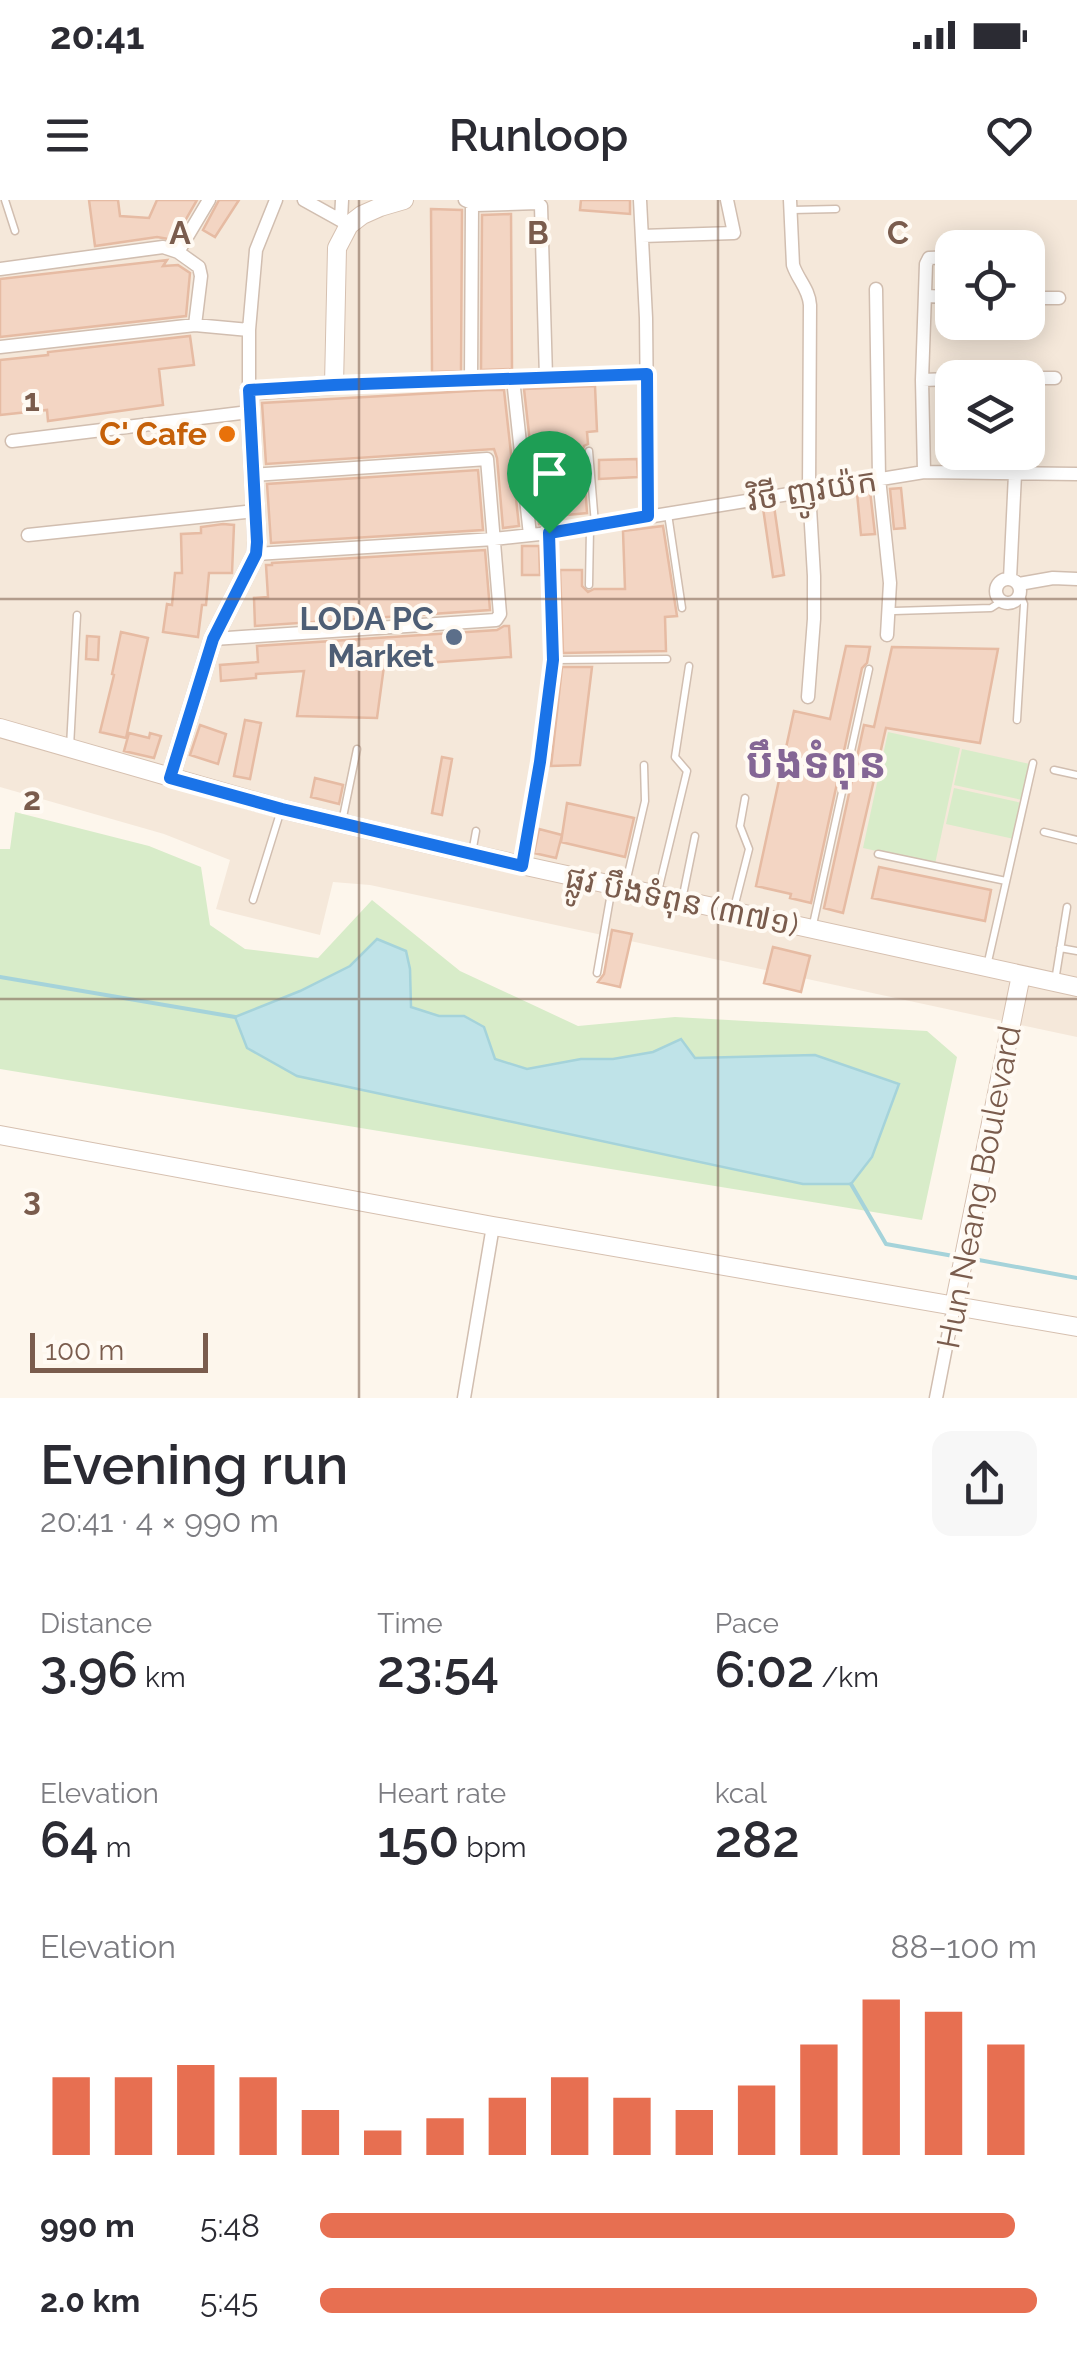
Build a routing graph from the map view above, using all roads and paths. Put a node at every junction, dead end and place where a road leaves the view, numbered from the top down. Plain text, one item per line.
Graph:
1 (5, 200) edge
2 (209, 200) edge
3 (276, 200) edge
4 (304, 200) edge
5 (342, 200) edge
6 (404, 200) edge
7 (640, 200) edge
8 (728, 200) edge
9 (468, 202) edge
10 (790, 205) edge
11 (836, 210) dead end
12 (345, 222) junction
13 (15, 231) dead end
14 (642, 236) junction
15 (178, 252) junction
16 (935, 258) edge
17 (0, 268) edge
18 (876, 289) dead end
19 (925, 296) junction
20 (935, 296) edge
21 (1045, 298) edge
22 (1059, 298) dead end
23 (195, 325) junction
24 (249, 330) junction
25 (0, 346) edge
26 (647, 374) junction
27 (546, 377) junction
28 (1045, 378) edge
29 (1054, 378) dead end
30 (513, 379) junction
31 (472, 380) junction
32 (922, 380) junction
33 (935, 380) edge
34 (334, 385) junction
35 (249, 390) junction
36 (249, 412) junction
37 (12, 440) dead end
38 (589, 450) dead end
39 (924, 472) junction
40 (1015, 474) junction
41 (1077, 474) edge
42 (252, 475) junction
43 (879, 478) junction
44 (809, 490) junction
45 (254, 512) junction
46 (668, 513) junction
47 (648, 516) junction
48 (592, 526) junction
49 (549, 533) junction
50 (28, 535) dead end
51 (530, 535) junction
52 (494, 539) junction
53 (256, 554) junction
54 (1077, 579) edge
55 (588, 586) dead end
56 (1016, 586) junction
57 (1002, 601) junction
58 (682, 608) dead end
59 (894, 611) dead end
60 (77, 615) dead end
61 (887, 635) dead end
62 (213, 639) junction
63 (667, 659) dead end
64 (553, 660) junction
65 (689, 666) dead end
66 (870, 669) dead end
67 (808, 697) dead end
68 (1017, 720) dead end
69 (0, 728) edge
70 (70, 748) junction
71 (357, 750) dead end
72 (1033, 763) dead end
73 (644, 765) dead end
74 (1054, 770) dead end
75 (1077, 775) edge
76 (170, 778) junction
77 (745, 798) dead end
78 (282, 809) junction
79 (341, 823) junction
80 (476, 831) dead end
81 (1044, 832) dead end
82 (695, 836) dead end
83 (1077, 840) edge
84 (471, 854) junction
85 (878, 854) dead end
86 (522, 866) junction
87 (1006, 881) junction
88 (618, 887) junction
89 (656, 896) junction
90 (253, 900) dead end
91 (681, 901) junction
92 (1067, 907) dead end
93 (733, 912) junction
94 (812, 930) junction
95 (1060, 948) junction
96 (1077, 952) edge
97 (987, 968) junction
98 (596, 973) dead end
99 (1022, 976) junction
100 (1055, 982) junction
101 (1077, 987) edge
102 (0, 1135) edge
103 (493, 1226) junction
104 (954, 1306) junction
105 (1077, 1327) edge
106 (464, 1398) edge
107 (936, 1398) edge

1 - 13 lane
2 - 15 street
3 - 24 street
4 - 12 street
5 - 12 street
6 - 12 street
7 - 14 street
8 - 14 street
9 - 27 street
9 - 31 street
10 - 11 lane
10 - 44 street
12 - 34 street
14 - 26 street
15 - 17 street
15 - 23 street
16 - 19 street
18 - 43 street
19 - 20 street
19 - 32 street
21 - 22 street
23 - 24 street
23 - 25 street
24 - 35 street
26 - 27 street
26 - 47 street
27 - 30 street
28 - 29 street
30 - 31 street
30 - 51 street
31 - 34 street
32 - 33 street
32 - 39 street
34 - 35 street
35 - 36 street
36 - 37 street
36 - 42 street
38 - 48 lane
39 - 40 street, វិថី ញូវយ៉ក
39 - 43 street, វិថី ញូវយ៉ក
40 - 41 street, វិថី ញូវយ៉ក
40 - 56 street
42 - 45 street
42 - 52 street
43 - 44 street, វិថី ញូវយ៉ក
43 - 61 street
44 - 46 street, វិថី ញូវយ៉ក
44 - 67 street
45 - 50 street
45 - 53 street
46 - 47 street, វិថី ញូវយ៉ក
46 - 58 lane
47 - 48 street, វិថី ញូវយ៉ក
48 - 49 street, វិថី ញូវយ៉ក
48 - 55 lane
49 - 51 street, វិថី ញូវយ៉ក
49 - 64 street
51 - 52 street, វិថី ញូវយ៉ក
52 - 53 street, វិថី ញូវយ៉ក
52 - 62 street
53 - 62 street
54 - 56 street
56 - 57 street
56 - 57 street
56 - 68 lane
57 - 59 lane
60 - 70 lane
62 - 76 street
63 - 64 lane
64 - 86 street
65 - 89 lane
66 - 94 lane
69 - 70 street, ផ្លូវ បឹងទំពុន (៣៧១)
70 - 76 street, ផ្លូវ បឹងទំពុន (៣៧១)
71 - 79 lane
72 - 87 lane
73 - 88 lane
74 - 75 lane
76 - 78 street, ផ្លូវ បឹងទំពុន (៣៧១)
77 - 93 lane
78 - 79 street, ផ្លូវ បឹងទំពុន (៣៧១)
78 - 90 lane
79 - 84 street, ផ្លូវ បឹងទំពុន (៣៧១)
80 - 84 lane
81 - 83 lane
82 - 91 lane
84 - 86 street, ផ្លូវ បឹងទំពុន (៣៧១)
85 - 87 lane
86 - 88 street, ផ្លូវ បឹងទំពុន (៣៧១)
87 - 97 lane
88 - 89 street, ផ្លូវ បឹងទំពុន (៣៧១)
88 - 98 lane
89 - 91 street, ផ្លូវ បឹងទំពុន (៣៧១)
91 - 93 street, ផ្លូវ បឹងទំពុន (៣៧១)
92 - 95 lane
93 - 94 street, ផ្លូវ បឹងទំពុន (៣៧១)
94 - 97 street, ផ្លូវ បឹងទំពុន (៣៧១)
95 - 96 lane
95 - 100 lane
97 - 99 street, ផ្លូវ បឹងទំពុន (៣៧១)
99 - 100 street, ផ្លូវ បឹងទំពុន (៣៧១)
99 - 104 street, Hun Neang Boulevard
100 - 101 street, ផ្លូវ បឹងទំពុន (៣៧១)
102 - 103 street
103 - 104 street
103 - 106 street
104 - 105 street
104 - 107 street, Hun Neang Boulevard

